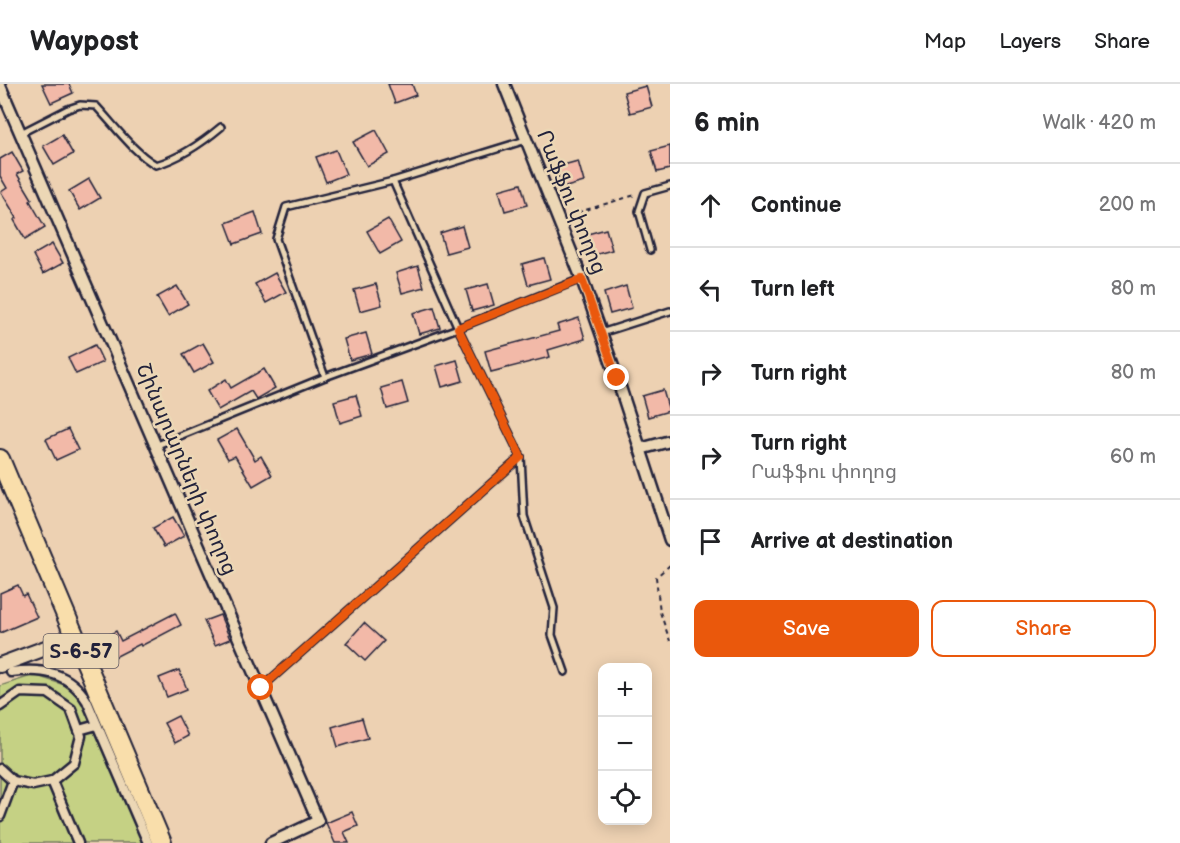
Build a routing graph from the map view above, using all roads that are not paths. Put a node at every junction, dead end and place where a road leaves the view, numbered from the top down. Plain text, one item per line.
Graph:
1 (504, 84) edge
2 (0, 86) edge
3 (221, 127) dead end
4 (21, 133) junction
5 (526, 140) junction
6 (393, 181) junction
7 (670, 186) edge
8 (650, 249) dead end
9 (582, 279) junction
10 (670, 310) edge
11 (458, 328) junction
12 (601, 333) junction
13 (325, 377) junction
14 (670, 441) edge
15 (155, 446) junction
16 (640, 449) junction
17 (521, 457) junction
18 (0, 459) edge
19 (670, 540) edge
20 (75, 637) junction
21 (5, 669) edge
22 (565, 672) dead end
23 (261, 688) junction
24 (0, 706) edge
25 (97, 725) junction
26 (79, 730) junction
27 (0, 769) edge
28 (13, 781) junction
29 (52, 782) junction
30 (0, 816) edge
31 (78, 843) edge
32 (148, 843) edge
33 (162, 843) edge
34 (270, 843) edge

1 - 5 street, Րաֆֆու փողոց
2 - 4 street, Շինարարների փողոց
3 - 4 lane
4 - 15 street, Շինարարների փողոց
5 - 6 lane
5 - 9 street, Րաֆֆու փողոց
6 - 11 lane
6 - 13 lane
7 - 8 lane
9 - 11 lane
9 - 12 street, Րաֆֆու փողոց
10 - 12 lane
11 - 13 lane
11 - 17 lane
12 - 16 street, Րաֆֆու փողոց
13 - 15 lane
14 - 16 street
15 - 23 street, Շինարարների փողոց
16 - 19 street, Րաֆֆու փողոց
17 - 22 lane
17 - 23 lane
18 - 20 main road, Տ-6-57
20 - 21 street
20 - 33 main road, Տ-6-57
21 - 25 street
23 - 34 street, Շինարարների փողոց
24 - 26 street
25 - 26 street
25 - 32 street
26 - 29 street
27 - 28 street
28 - 29 street
28 - 30 street
29 - 31 street

